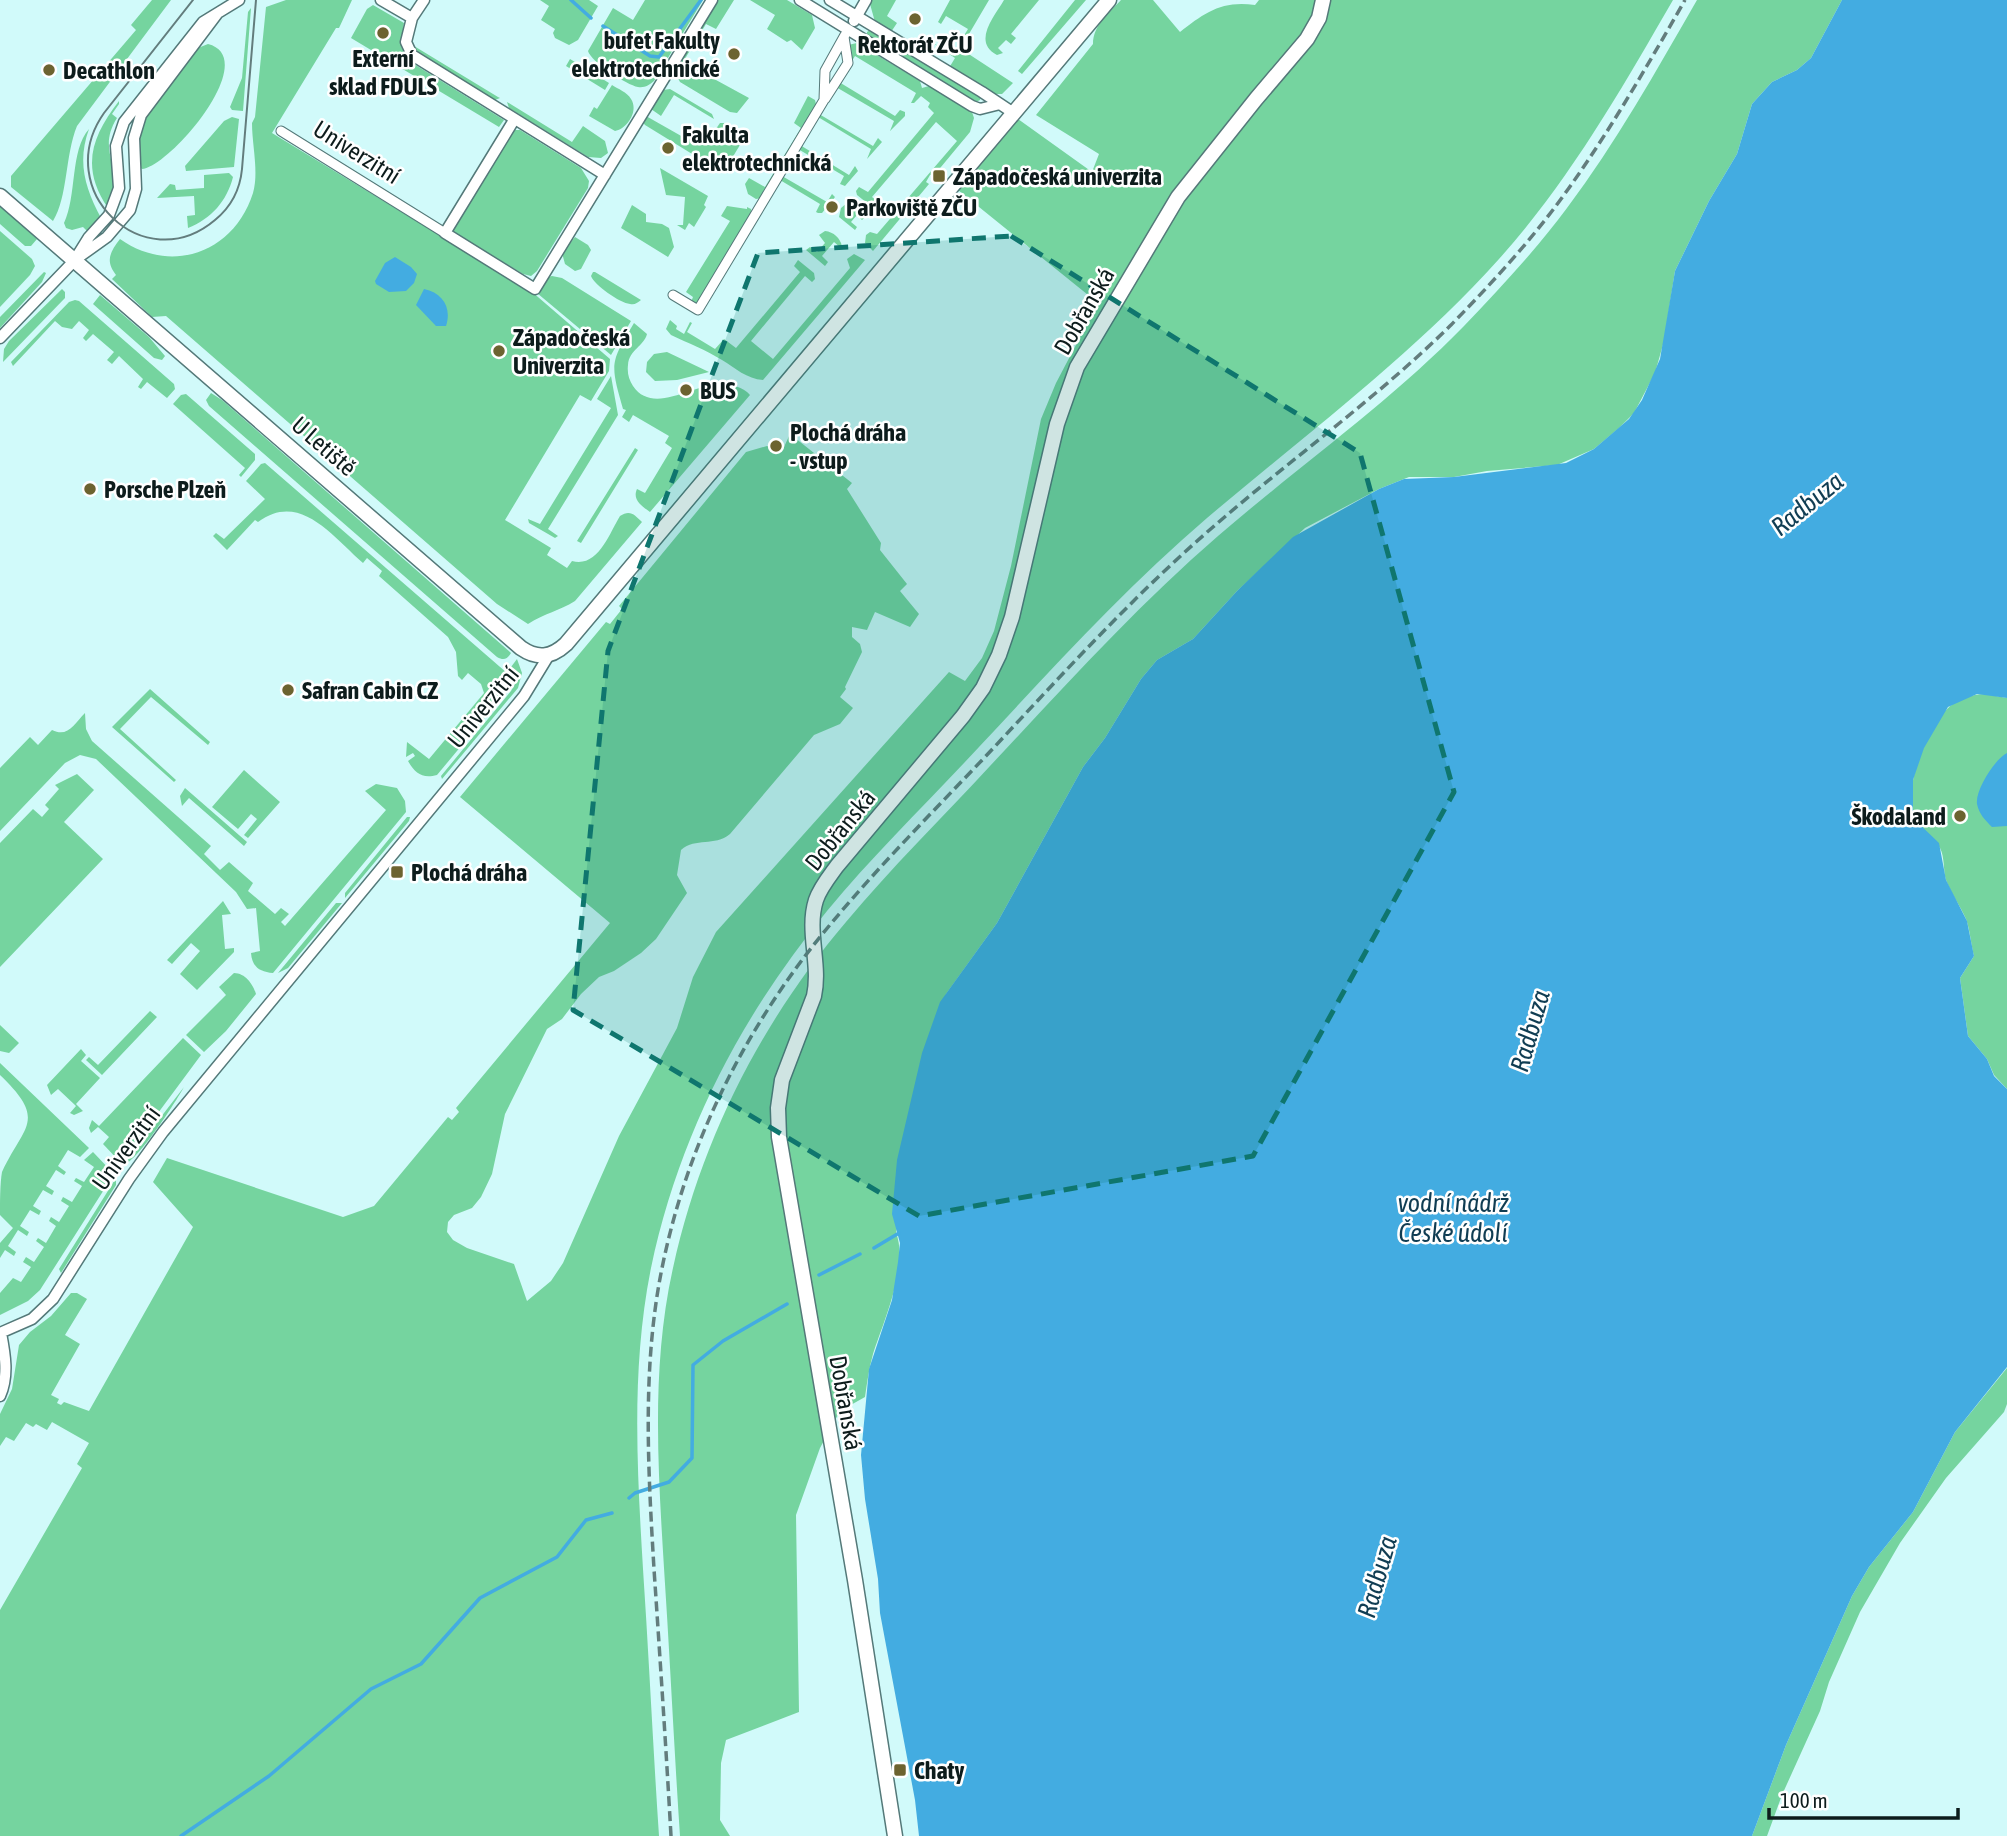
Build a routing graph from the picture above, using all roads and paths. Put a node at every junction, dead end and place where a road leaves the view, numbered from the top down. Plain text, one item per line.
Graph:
1 (239, 0) edge
2 (424, 0) edge
3 (712, 0) edge
4 (800, 0) edge
5 (830, 0) edge
6 (866, 0) edge
7 (1109, 0) edge
8 (1323, 0) edge
9 (386, 3) edge
10 (217, 14) junction
11 (857, 16) junction
12 (412, 18) junction
13 (846, 34) junction
14 (824, 100) junction
15 (1006, 108) junction
16 (514, 120) junction
17 (281, 131) dead end
18 (605, 176) junction
19 (0, 195) edge
20 (445, 233) junction
21 (74, 261) junction
22 (673, 295) dead end
23 (0, 338) edge
24 (549, 656) junction
25 (0, 1333) edge
26 (0, 1396) edge
27 (895, 1836) edge

1 - 10 street
2 - 12 street
3 - 18 street, Univerzitní
4 - 13 street
5 - 11 street
6 - 11 street
7 - 15 street, Univerzitní
8 - 27 street, Dobřanská
9 - 12 street
10 - 21 street
10 - 21 street
11 - 13 street
11 - 15 street
12 - 16 street
13 - 14 street
13 - 14 street
13 - 15 street
14 - 22 street
15 - 24 street, Univerzitní
16 - 18 street
16 - 20 street
17 - 20 street, Univerzitní
18 - 20 street, Univerzitní
19 - 21 street, U Letiště
21 - 23 street
21 - 24 street, U Letiště
24 - 25 street, Univerzitní
25 - 26 street

